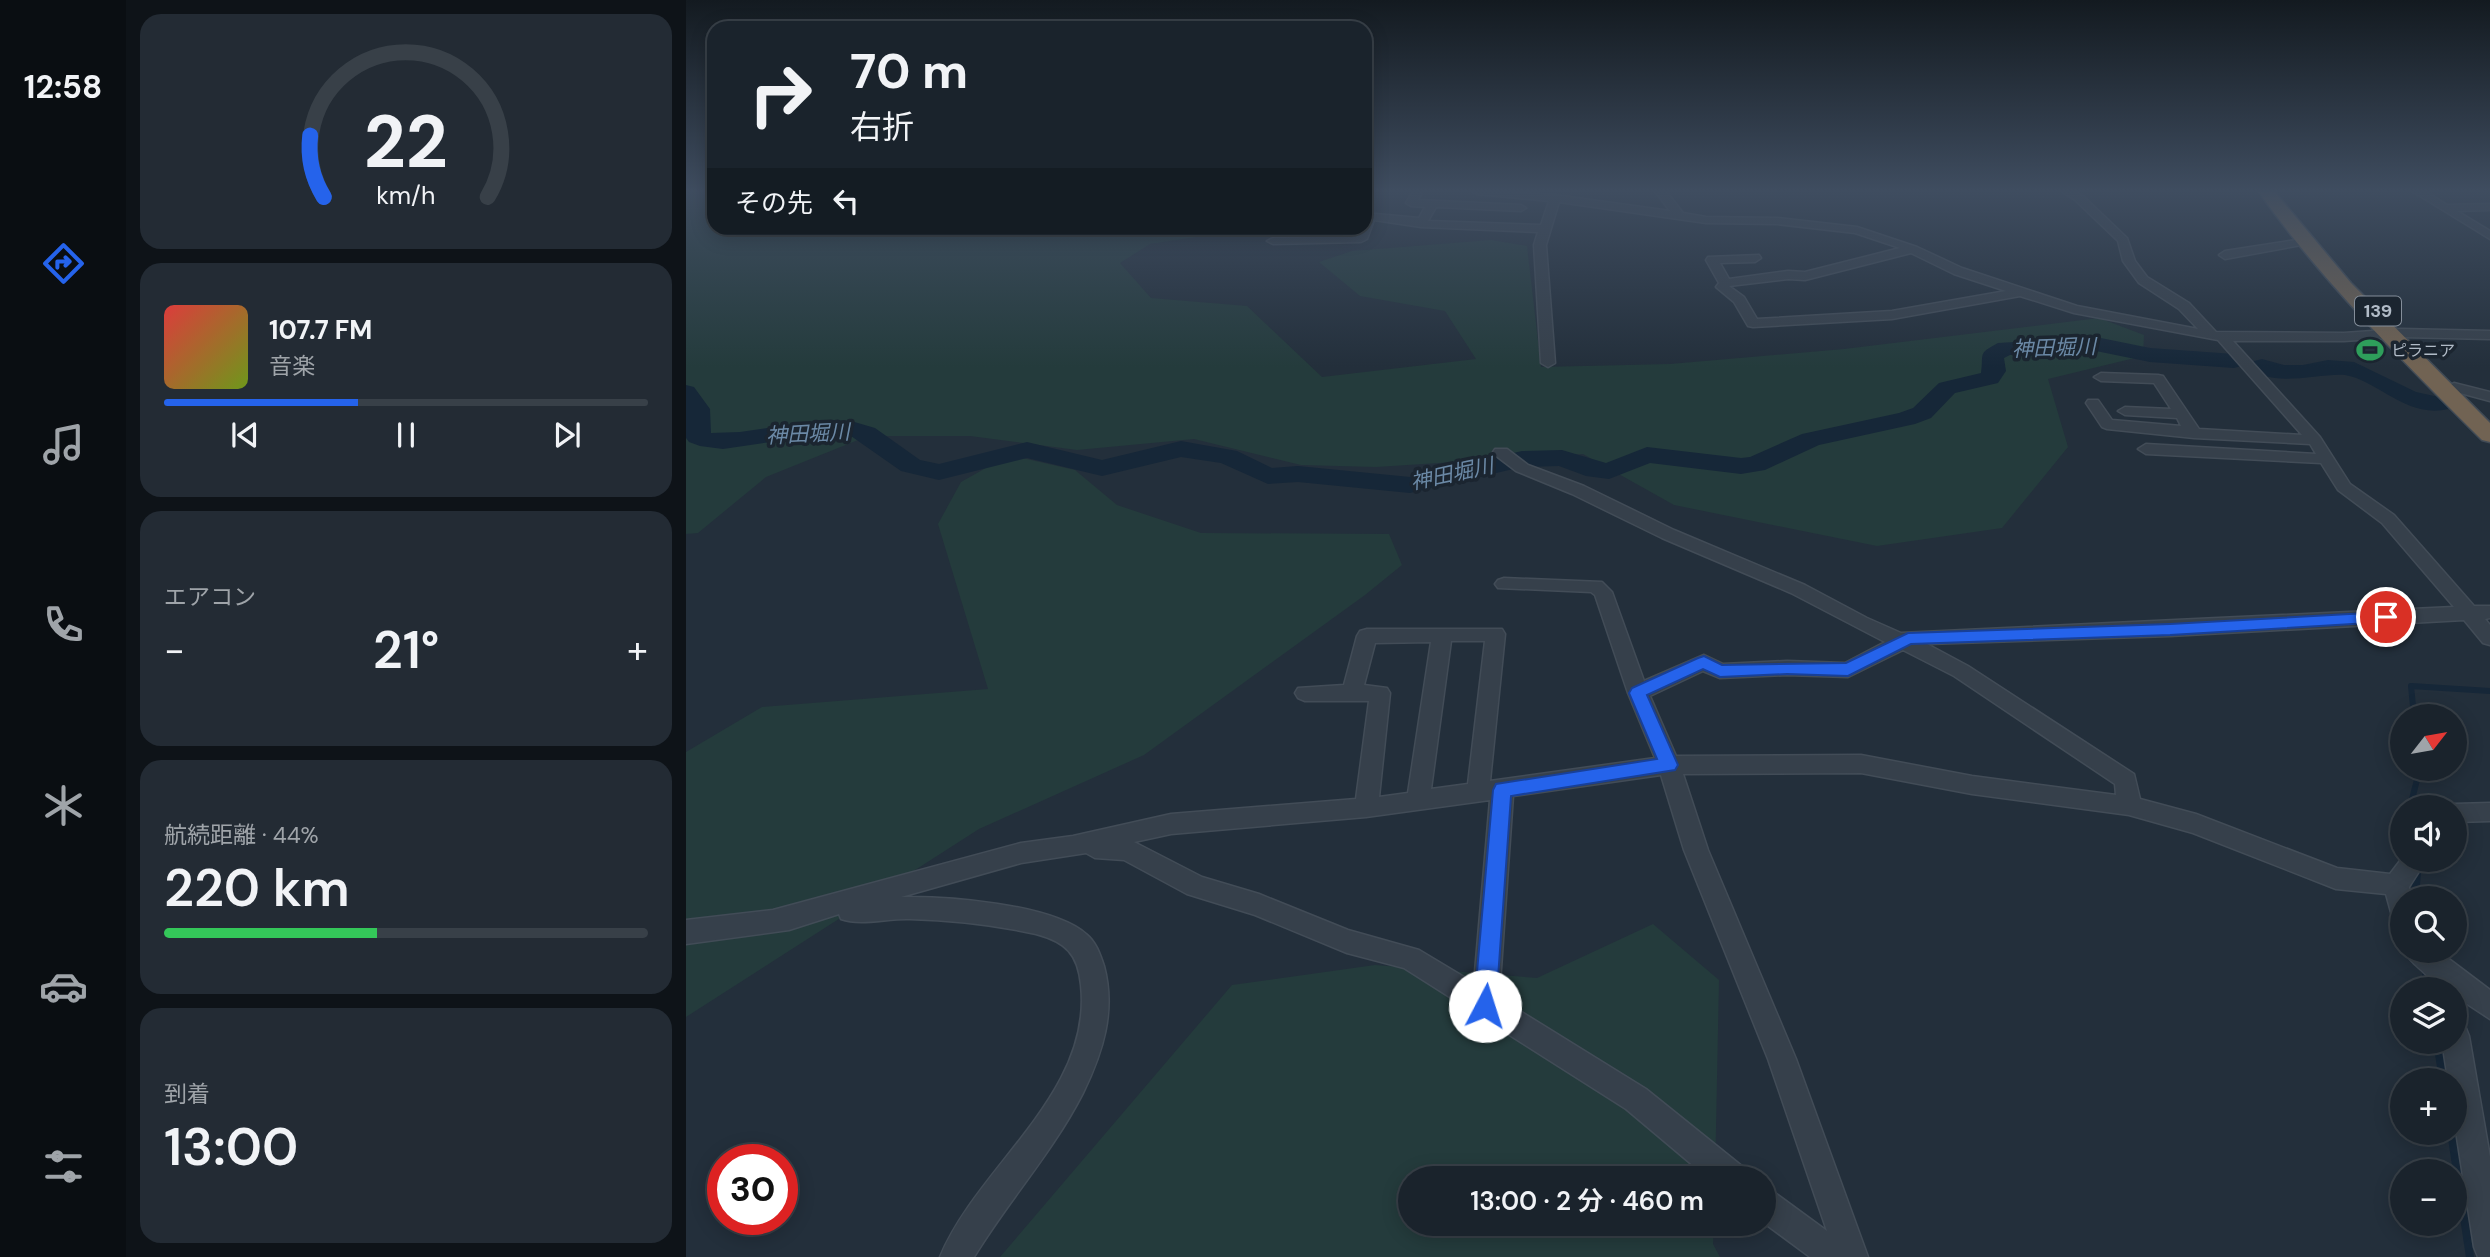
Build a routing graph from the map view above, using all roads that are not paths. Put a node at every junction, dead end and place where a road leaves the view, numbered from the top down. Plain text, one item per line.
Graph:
1 (1541, 250) edge
2 (1910, 250) edge
3 (1914, 250) edge
4 (2126, 250) edge
5 (2257, 250) edge
6 (2311, 250) edge
7 (2321, 250) edge
8 (2225, 255) dead end
9 (1755, 258) dead end
10 (1725, 283) junction
11 (2024, 292) junction
12 (2394, 333) junction
13 (2217, 335) junction
14 (2488, 337) edge
15 (1548, 363) dead end
16 (2101, 377) dead end
17 (2454, 387) junction
18 (2490, 397) edge
19 (2093, 402) dead end
20 (2125, 411) dead end
21 (2181, 414) junction
22 (2490, 422) edge
23 (2192, 431) junction
24 (2490, 435) edge
25 (2315, 440) junction
26 (2146, 449) dead end
27 (1501, 452) dead end
28 (2327, 459) junction
29 (1504, 584) dead end
30 (2468, 612) junction
31 (2490, 612) edge
32 (1442, 635) junction
33 (2490, 638) edge
34 (1900, 642) junction
35 (1305, 693) dead end
36 (1352, 693) junction
37 (1638, 693) junction
38 (1669, 765) junction
39 (1502, 790) junction
40 (1478, 792) junction
41 (1419, 798) junction
42 (2129, 806) junction
43 (1366, 807) junction
44 (2490, 812) edge
45 (2467, 813) edge
46 (1073, 846) junction
47 (2406, 872) edge
48 (2396, 885) joint
49 (776, 920) junction
50 (686, 932) edge
51 (2429, 963) edge
52 (2442, 977) edge
53 (2467, 993) edge
54 (1485, 1006) junction
55 (2490, 1006) edge
56 (2458, 1054) edge
57 (1717, 1166) edge
58 (1776, 1213) edge
59 (2490, 1247) edge
60 (956, 1257) edge
61 (1836, 1257) edge
62 (1853, 1257) edge

1 - 15 street
2 - 10 street
3 - 11 street
4 - 13 street
5 - 8 street
6 - 12 highway, 139
7 - 12 highway, 139
9 - 10 street
10 - 11 street
11 - 13 street
12 - 13 street
12 - 14 street
12 - 17 highway, 139
12 - 24 highway, 139
13 - 25 street
16 - 21 street
17 - 18 street
17 - 22 highway, 139
19 - 23 street
20 - 21 street
21 - 23 street
23 - 25 street
25 - 28 street
26 - 28 street
27 - 34 street
28 - 30 street
29 - 37 street
30 - 31 street
30 - 33 street
30 - 34 street
32 - 36 street
32 - 40 street
32 - 41 street
34 - 37 street
34 - 42 street
35 - 36 street
36 - 43 street
37 - 38 street
38 - 39 street
38 - 42 street
38 - 62 street
39 - 40 street
39 - 54 street
40 - 41 street
41 - 43 street
42 - 48 street
43 - 46 street
44 - 45 street
46 - 49 street
46 - 54 street
47 - 48 street
49 - 50 street
49 - 60 street
51 - 52 street
53 - 55 street
54 - 57 street
56 - 59 street
58 - 61 street

